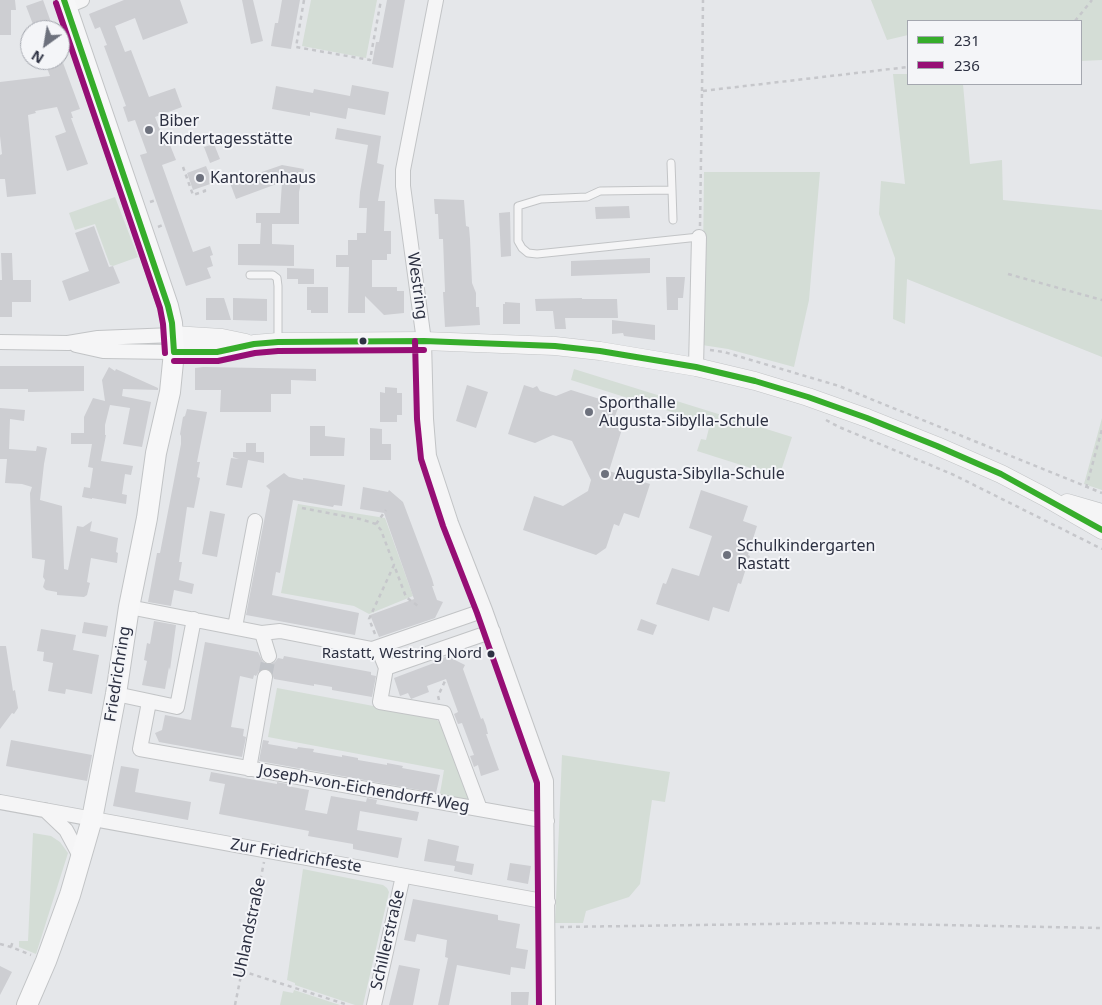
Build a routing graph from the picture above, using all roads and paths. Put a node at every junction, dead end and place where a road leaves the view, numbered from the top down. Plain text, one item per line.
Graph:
1 (304, 0) edge
2 (381, 0) edge
3 (436, 0) edge
4 (703, 0) edge
5 (1092, 0) edge
6 (70, 2) edge
7 (1076, 20) edge
8 (907, 67) edge
9 (702, 90) junction
10 (671, 163) dead end
11 (183, 167) dead end
12 (204, 188) dead end
13 (672, 190) junction
14 (673, 220) dead end
15 (699, 237) junction
16 (1008, 274) dead end
17 (250, 275) dead end
18 (1102, 300) edge
19 (424, 341) junction
20 (0, 342) edge
21 (278, 342) junction
22 (174, 344) junction
23 (697, 348) junction
24 (696, 367) junction
25 (821, 417) dead end
26 (1102, 429) edge
27 (1086, 488) junction
28 (1102, 493) edge
29 (1045, 497) junction
30 (302, 508) dead end
31 (386, 510) dead end
32 (1102, 513) edge
33 (254, 522) dead end
34 (376, 524) junction
35 (1102, 530) edge
36 (1102, 549) edge
37 (394, 565) junction
38 (418, 606) dead end
39 (129, 607) junction
40 (485, 610) junction
41 (194, 619) junction
42 (235, 627) junction
43 (493, 631) junction
44 (262, 633) junction
45 (379, 647) junction
46 (269, 656) tunnel mouth
47 (386, 668) junction
48 (265, 677) tunnel mouth
49 (116, 694) junction
50 (149, 702) junction
51 (249, 769) junction
52 (0, 802) edge
53 (480, 809) junction
54 (44, 810) junction
55 (92, 819) junction
56 (547, 821) junction
57 (266, 851) junction
58 (81, 858) junction
59 (403, 876) junction
60 (548, 902) junction
61 (546, 928) junction
62 (1102, 928) edge
63 (13, 941) dead end
64 (0, 944) edge
65 (11, 947) junction
66 (46, 961) junction
67 (242, 971) junction
68 (27, 1005) edge
69 (235, 1005) edge
70 (348, 1005) edge
71 (374, 1005) edge
72 (548, 1005) edge

1 - 2 path
3 - 19 street, Westring
4 - 9 path
5 - 7 path
6 - 22 main road, Friedrichring
8 - 9 path
9 - 15 path
10 - 13 lane
11 - 12 path
13 - 14 lane
13 - 15 lane
15 - 23 street
16 - 18 path
17 - 21 lane
19 - 21 street
19 - 24 street
19 - 40 street, Westring
20 - 22 street
21 - 22 street
22 - 39 main road, Friedrichring
23 - 24 street
23 - 27 path
24 - 29 street
25 - 36 path
26 - 27 path
27 - 28 path
29 - 32 street
29 - 35 street
30 - 34 path
31 - 34 path
33 - 42 street
34 - 37 path
37 - 38 path
37 - 45 path
39 - 41 street
39 - 49 main road, Friedrichring
40 - 43 street, Westring
40 - 45 street
41 - 42 street
41 - 50 street
42 - 44 street
43 - 47 street
43 - 56 street, Westring
44 - 45 street
44 - 46 street
45 - 47 street
47 - 53 street, Joseph-von-Eichendorff-Weg
48 - 51 street, Joseph-von-Eichendorff-Weg
49 - 50 street
49 - 55 main road, Friedrichring
50 - 51 street, Joseph-von-Eichendorff-Weg
51 - 53 street, Joseph-von-Eichendorff-Weg
52 - 54 street, Zur Friedrichfeste
53 - 56 street, Joseph-von-Eichendorff-Weg
54 - 55 street, Zur Friedrichfeste
54 - 58 street
55 - 57 street, Zur Friedrichfeste
55 - 58 main road, Friedrichring
56 - 60 street, Westring
57 - 59 street, Zur Friedrichfeste
57 - 67 path, Uhlandstraße
58 - 66 main road, Friedrichring
59 - 60 street, Zur Friedrichfeste
59 - 71 street, Schillerstraße
60 - 61 street, Westring
61 - 62 path
61 - 72 street, Westring
63 - 65 path
64 - 65 path
65 - 66 path
66 - 68 main road, Friedrichring
67 - 69 path, Uhlandstraße
67 - 70 path

